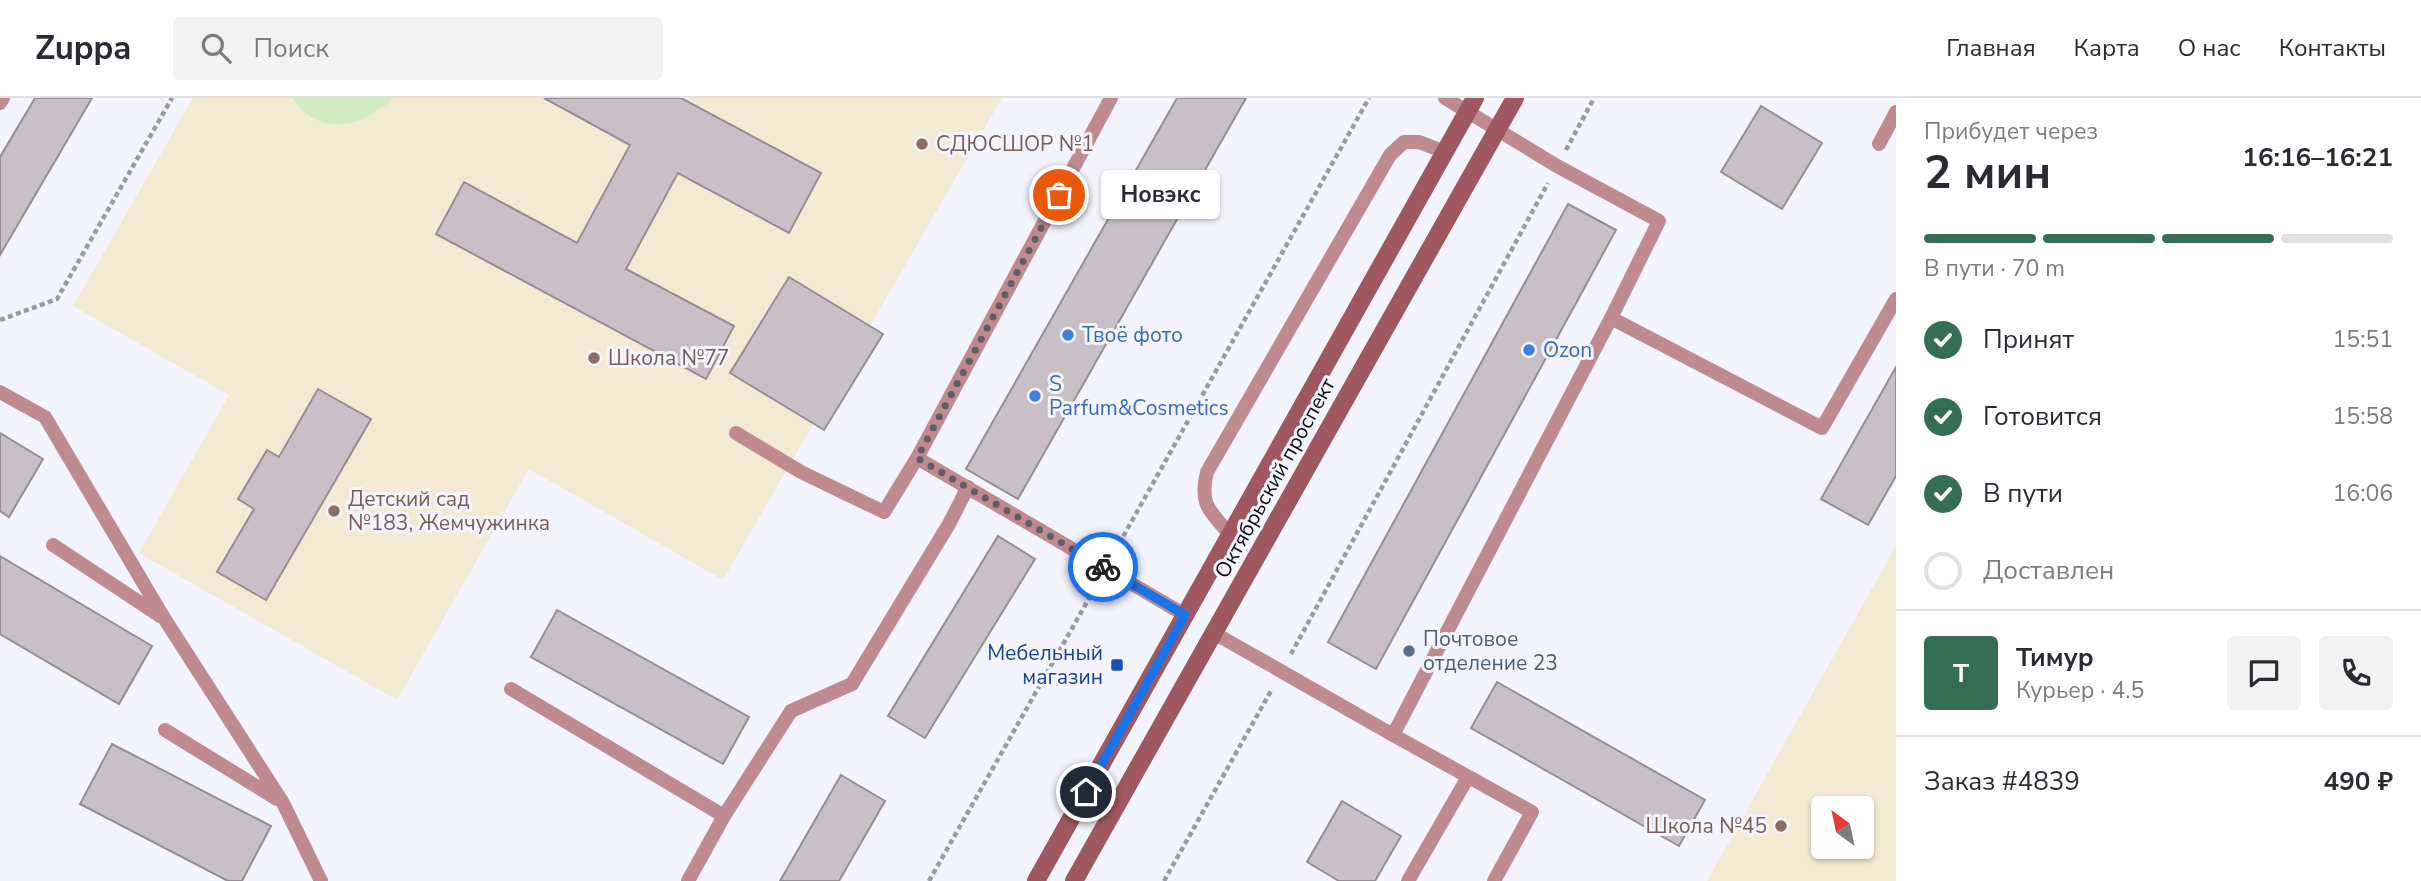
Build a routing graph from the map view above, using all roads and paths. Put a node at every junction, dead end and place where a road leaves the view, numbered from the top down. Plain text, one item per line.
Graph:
1 (3, 98) edge
2 (173, 98) edge
3 (1111, 98) edge
4 (1369, 98) edge
5 (1445, 98) edge
6 (1515, 98) edge
7 (1594, 98) edge
8 (0, 103) edge
9 (1471, 105) edge
10 (1896, 112) edge
11 (1496, 131) junction
12 (1880, 144) dead end
13 (1445, 152) junction
14 (1557, 166) junction
15 (1896, 299) edge
16 (1611, 318) junction
17 (0, 320) edge
18 (0, 392) edge
19 (736, 433) dead end
20 (917, 458) junction
21 (968, 487) junction
22 (1230, 535) junction
23 (53, 545) dead end
24 (1105, 569) junction
25 (1185, 615) junction
26 (164, 618) junction
27 (1214, 633) junction
28 (1282, 671) junction
29 (511, 689) dead end
30 (165, 730) dead end
31 (1393, 735) junction
32 (1468, 777) junction
33 (282, 803) junction
34 (724, 816) junction
35 (321, 881) edge
36 (688, 881) edge
37 (929, 881) edge
38 (1036, 881) edge
39 (1074, 881) edge
40 (1164, 881) edge
41 (1408, 881) edge
42 (1493, 881) edge

1 - 8 lane
2 - 17 path
3 - 20 lane
4 - 24 path
5 - 9 lane
6 - 11 main road, Октябрьский проспект
7 - 14 path
9 - 11 lane
9 - 13 main road, Октябрьский проспект
10 - 12 lane
11 - 14 lane
11 - 27 main road, Октябрьский проспект
13 - 22 main road, Октябрьский проспект
13 - 22 lane
14 - 16 lane
14 - 28 path
15 - 16 lane
16 - 31 lane
18 - 26 lane
19 - 20 lane
20 - 21 lane
21 - 24 lane
21 - 34 lane
22 - 25 main road, Октябрьский проспект
23 - 26 lane
24 - 25 lane
24 - 37 path
25 - 38 main road, Октябрьский проспект
26 - 33 lane
27 - 28 lane
27 - 39 main road, Октябрьский проспект
28 - 31 lane
28 - 40 path
29 - 34 lane
30 - 33 lane
31 - 32 lane
32 - 41 lane
32 - 42 lane
33 - 35 lane
34 - 36 lane

